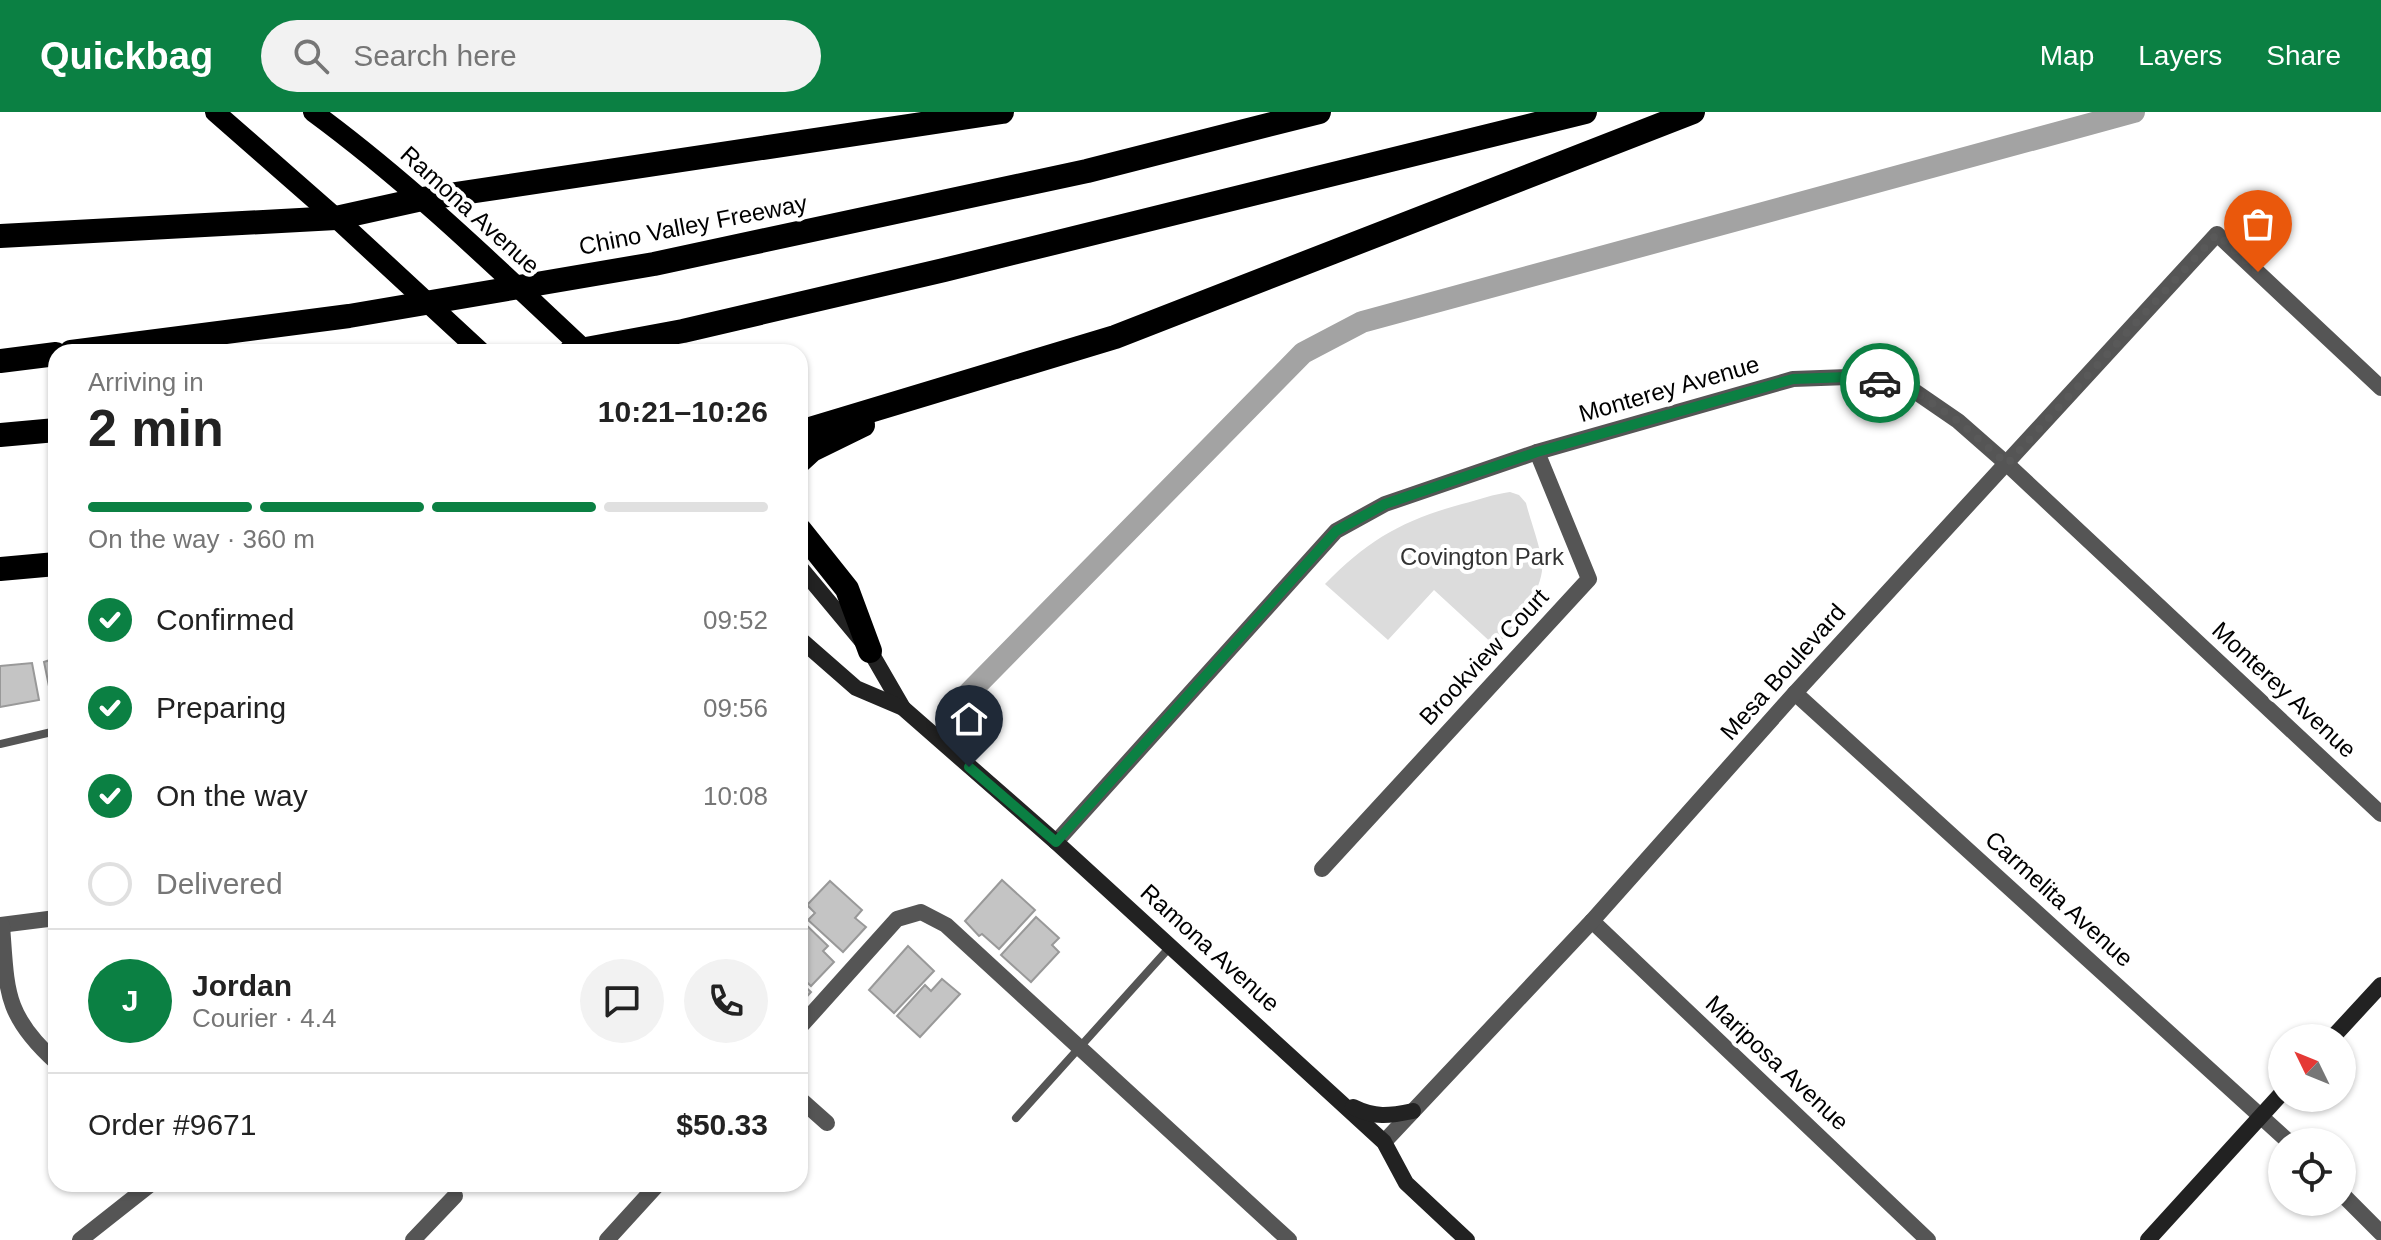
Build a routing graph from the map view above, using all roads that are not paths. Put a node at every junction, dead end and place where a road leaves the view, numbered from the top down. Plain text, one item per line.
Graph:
1 (215, 112) edge
2 (313, 112) edge
3 (1002, 112) edge
4 (1319, 112) edge
5 (1585, 112) edge
6 (1693, 112) edge
7 (422, 199) junction
8 (336, 218) junction
9 (0, 236) edge
10 (133, 344) edge
11 (472, 344) edge
12 (578, 344) edge
13 (613, 344) edge
14 (48, 355) edge
15 (0, 361) edge
16 (2381, 388) edge
17 (932, 392) junction
18 (808, 430) edge
19 (48, 431) edge
20 (0, 435) edge
21 (1537, 452) junction
22 (808, 454) edge
23 (2007, 464) junction
24 (808, 540) edge
25 (48, 565) edge
26 (0, 569) edge
27 (808, 577) edge
28 (808, 646) edge
29 (870, 651) junction
30 (1795, 693) junction
31 (903, 708) junction
32 (48, 733) edge
33 (0, 744) edge
34 (2381, 814) edge
35 (1056, 842) junction
36 (1322, 869) dead end
37 (48, 919) edge
38 (1592, 921) junction
39 (1, 925) edge
40 (1170, 947) junction
41 (2381, 985) edge
42 (808, 1018) edge
43 (2345, 1024) edge
44 (1080, 1047) junction
45 (48, 1053) edge
46 (1327, 1090) junction
47 (808, 1106) edge
48 (2268, 1108) edge
49 (1413, 1111) junction
50 (2262, 1115) junction
51 (1016, 1118) dead end
52 (827, 1123) dead end
53 (2275, 1128) edge
54 (1384, 1142) junction
55 (141, 1192) edge
56 (651, 1192) edge
57 (455, 1196) dead end
58 (2356, 1208) edge
59 (2381, 1233) edge
60 (80, 1240) edge
61 (413, 1240) edge
62 (607, 1240) edge
63 (1289, 1240) edge
64 (1467, 1240) edge
65 (1928, 1240) edge
66 (2148, 1240) edge

1 - 8 main road
2 - 7 main road, Ramona Avenue
3 - 7 highway
4 - 10 highway, Chino Valley Freeway
5 - 13 highway
6 - 17 highway
7 - 8 highway
7 - 12 main road, Ramona Avenue
8 - 9 highway
8 - 11 main road
14 - 15 highway
16 - 23 street, Mesa Boulevard
17 - 18 highway
17 - 22 highway
19 - 20 highway
21 - 23 street, Monterey Avenue
21 - 35 street, Monterey Avenue
21 - 36 street, Brookview Court
23 - 30 street, Mesa Boulevard
23 - 34 street, Monterey Avenue
24 - 29 highway
25 - 26 highway
27 - 29 street, Ramona Avenue
28 - 31 street, Ramona Avenue
29 - 31 street, Ramona Avenue
30 - 38 street, Mesa Boulevard
30 - 50 street, Carmelita Avenue
31 - 35 street, Ramona Avenue
32 - 33 lane
35 - 40 street, Ramona Avenue
37 - 39 street
38 - 49 street, Mesa Boulevard
38 - 65 street, Mariposa Avenue
39 - 45 street
40 - 44 lane
40 - 46 street, Ramona Avenue
41 - 43 street
42 - 44 street
44 - 51 lane
44 - 63 street
46 - 49 street
46 - 54 street, Ramona Avenue
47 - 52 street
48 - 50 street
49 - 54 street, Mesa Boulevard
50 - 53 street, Carmelita Avenue
50 - 66 street
54 - 64 street, Ramona Avenue
55 - 60 street
56 - 62 street
57 - 61 street
58 - 59 street

